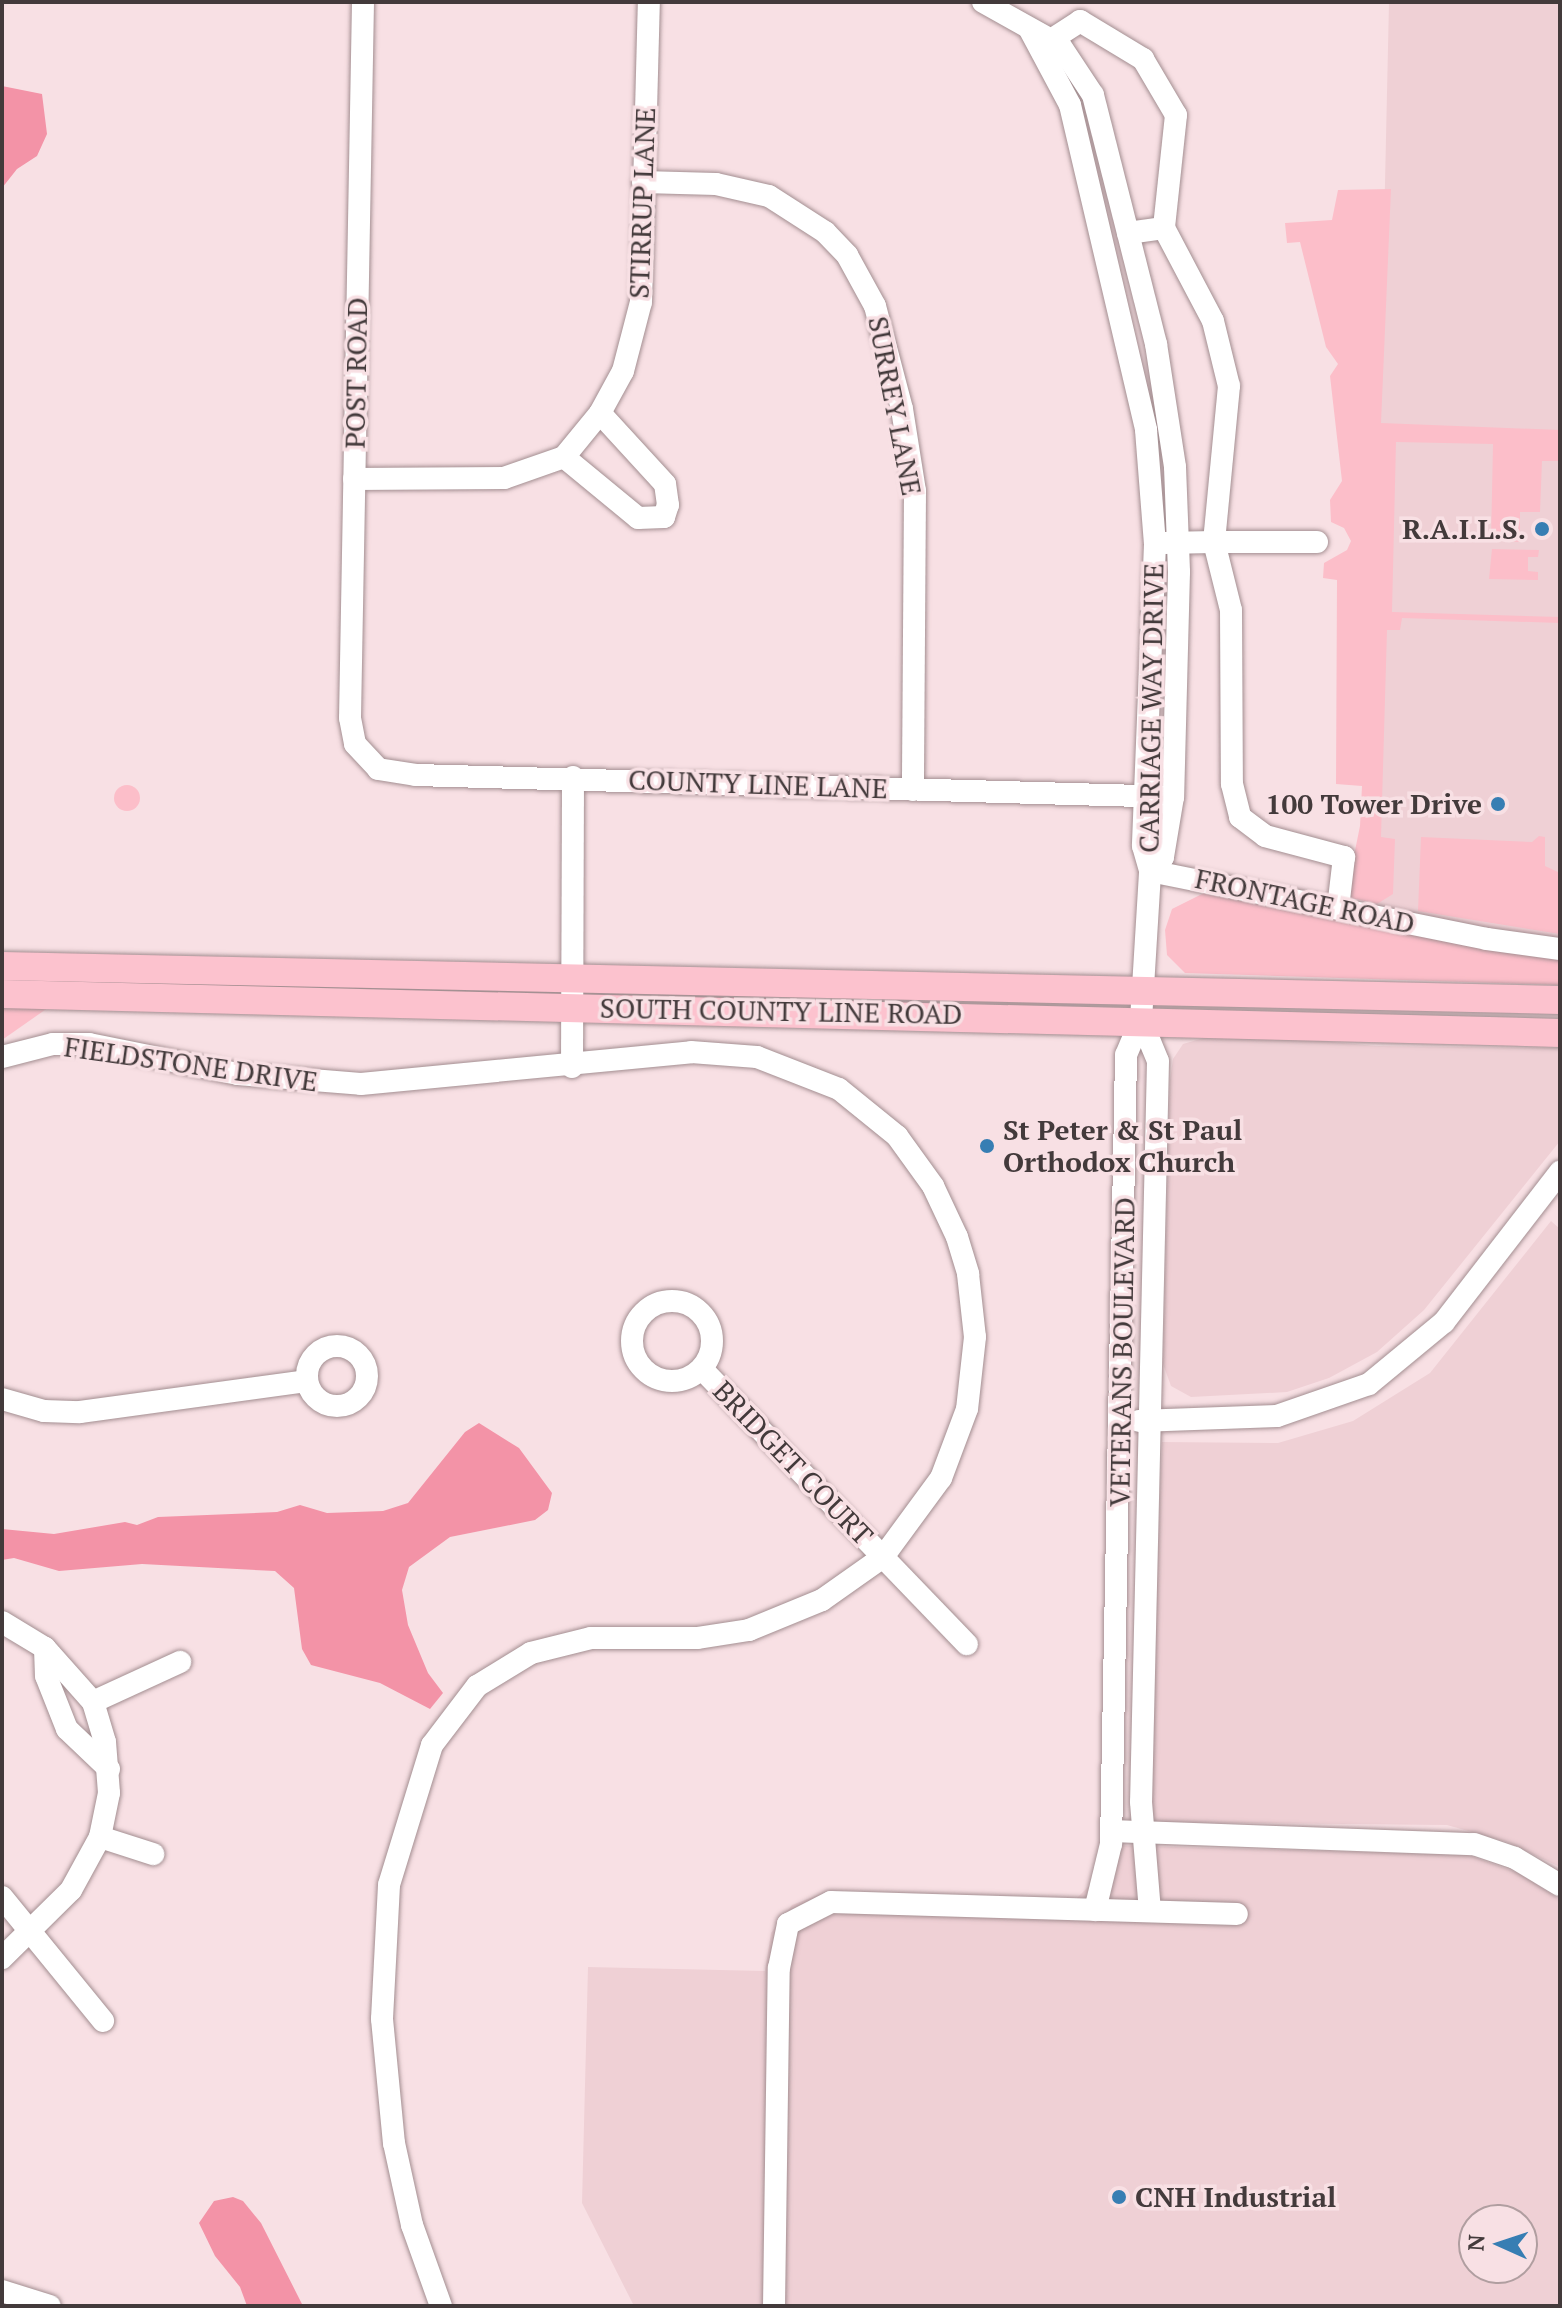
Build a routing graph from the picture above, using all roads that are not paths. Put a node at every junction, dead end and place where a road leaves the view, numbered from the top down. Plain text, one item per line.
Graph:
1 (363, 2) edge
2 (649, 2) edge
3 (983, 2) edge
4 (1029, 28) junction
5 (1051, 40) junction
6 (1108, 148) junction
7 (1083, 155) junction
8 (643, 182) junction
9 (1164, 228) junction
10 (1128, 233) junction
11 (600, 413) junction
12 (1170, 427) junction
13 (1146, 430) junction
14 (564, 457) junction
15 (354, 479) junction
16 (1178, 542) junction
17 (1214, 542) junction
18 (1317, 542) dead end
19 (1155, 544) junction
20 (355, 744) joint
21 (573, 777) junction
22 (913, 790) junction
23 (1146, 795) junction
24 (1173, 797) junction
25 (1150, 871) junction
26 (1338, 908) junction
27 (1560, 949) edge
28 (2, 966) edge
29 (570, 992) junction
30 (2, 994) edge
31 (1560, 1000) edge
32 (1141, 1006) junction
33 (1560, 1033) edge
34 (2, 1057) edge
35 (572, 1067) junction
36 (1560, 1172) edge
37 (702, 1369) dead end
38 (306, 1381) dead end
39 (2, 1399) edge
40 (1122, 1420) junction
41 (1153, 1421) junction
42 (883, 1557) junction
43 (2, 1622) edge
44 (967, 1644) dead end
45 (45, 1648) junction
46 (180, 1662) dead end
47 (93, 1702) junction
48 (109, 1769) junction
49 (1111, 1831) junction
50 (1142, 1832) junction
51 (100, 1837) junction
52 (153, 1854) dead end
53 (1560, 1885) edge
54 (2, 1897) edge
55 (1095, 1910) junction
56 (1150, 1911) junction
57 (1237, 1914) dead end
58 (30, 1933) junction
59 (2, 1958) edge
60 (103, 2021) dead end
61 (2, 2291) edge
62 (50, 2306) edge
63 (441, 2306) edge
64 (774, 2306) edge

1 - 15 street, POST ROAD
2 - 8 street, STIRRUP LANE
3 - 4 street, CARRIAGE WAY DRIVE
4 - 5 street, CARRIAGE WAY DRIVE
4 - 7 street, CARRIAGE WAY DRIVE
5 - 6 street, CARRIAGE WAY DRIVE
5 - 9 street
6 - 7 street
6 - 10 street, CARRIAGE WAY DRIVE
7 - 13 street, CARRIAGE WAY DRIVE
8 - 11 street, STIRRUP LANE
8 - 22 street, SURREY LANE
9 - 10 street
9 - 17 street
10 - 12 street, CARRIAGE WAY DRIVE
11 - 14 street, STIRRUP LANE
11 - 14 street
12 - 13 street
12 - 16 street, CARRIAGE WAY DRIVE
13 - 19 street, CARRIAGE WAY DRIVE
14 - 15 street
15 - 20 street, POST ROAD
16 - 17 street
16 - 19 street
16 - 24 street, CARRIAGE WAY DRIVE
17 - 18 street
17 - 26 street
19 - 23 street, CARRIAGE WAY DRIVE
20 - 21 street, COUNTY LINE LANE
21 - 22 street, COUNTY LINE LANE
21 - 29 street
22 - 23 street, COUNTY LINE LANE
23 - 24 street, COUNTY LINE LANE
23 - 25 street, CARRIAGE WAY DRIVE
24 - 25 street, CARRIAGE WAY DRIVE
25 - 26 street, FRONTAGE ROAD
25 - 32 street
26 - 27 street, FRONTAGE ROAD
28 - 29 main road, SOUTH COUNTY LINE ROAD
29 - 30 main road, SOUTH COUNTY LINE ROAD
29 - 32 main road, SOUTH COUNTY LINE ROAD
29 - 35 street
31 - 32 main road, SOUTH COUNTY LINE ROAD
32 - 33 main road, SOUTH COUNTY LINE ROAD
32 - 40 street, VETERANS BOULEVARD
32 - 41 street, VETERANS BOULEVARD
34 - 35 street, FIELDSTONE DRIVE
35 - 42 street, FIELDSTONE DRIVE
36 - 41 street
37 - 42 street, BRIDGET COURT
38 - 39 street
40 - 41 street
40 - 49 street, VETERANS BOULEVARD
41 - 50 street, VETERANS BOULEVARD
42 - 44 street
42 - 63 street, FIELDSTONE DRIVE
43 - 45 street
45 - 47 street
45 - 48 street
46 - 47 street
47 - 48 street
48 - 51 street
49 - 50 street
49 - 55 street, VETERANS BOULEVARD
50 - 53 street
50 - 56 street, VETERANS BOULEVARD
51 - 52 street
51 - 58 street
54 - 58 street
55 - 56 street
55 - 64 street
56 - 57 street
58 - 59 street
58 - 60 street
61 - 62 street

